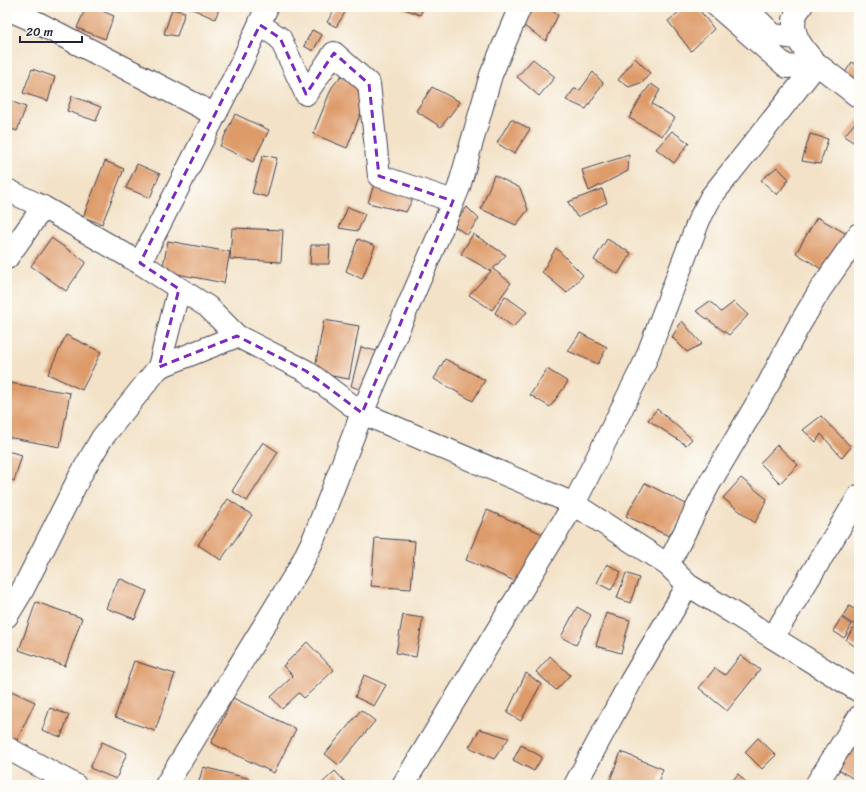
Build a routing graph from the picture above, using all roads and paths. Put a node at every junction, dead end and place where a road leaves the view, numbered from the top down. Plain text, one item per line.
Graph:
1 (520, 7) edge
2 (718, 7) edge
3 (745, 7) edge
4 (801, 7) edge
5 (7, 10) edge
6 (263, 16) edge
7 (797, 38) junction
8 (817, 64) junction
9 (859, 97) edge
10 (214, 114) junction
11 (7, 190) edge
12 (453, 201) junction
13 (43, 207) junction
14 (859, 234) edge
15 (7, 258) edge
16 (140, 263) junction
17 (179, 289) junction
18 (237, 336) junction
19 (159, 367) junction
20 (362, 413) junction
21 (859, 496) edge
22 (574, 504) junction
23 (668, 565) junction
24 (688, 585) junction
25 (7, 616) edge
26 (773, 637) junction
27 (859, 691) edge
28 (859, 717) edge
29 (7, 748) edge
30 (75, 785) edge
31 (166, 785) edge
32 (403, 785) edge
33 (575, 785) edge
34 (816, 785) edge

1 - 12 street
2 - 8 street
3 - 7 street
4 - 7 street
5 - 10 street
6 - 10 street
6 - 12 street
7 - 8 street
8 - 9 street
8 - 22 street
10 - 16 street
11 - 13 street
12 - 20 street
13 - 15 street
13 - 16 street
14 - 23 street
16 - 17 street
17 - 18 street
17 - 19 street
18 - 19 street
18 - 20 street
19 - 25 street
20 - 22 street
20 - 31 street
21 - 26 street
22 - 23 street
22 - 32 street
23 - 24 street
24 - 26 street
24 - 33 street
26 - 27 street
28 - 34 street
29 - 30 street

